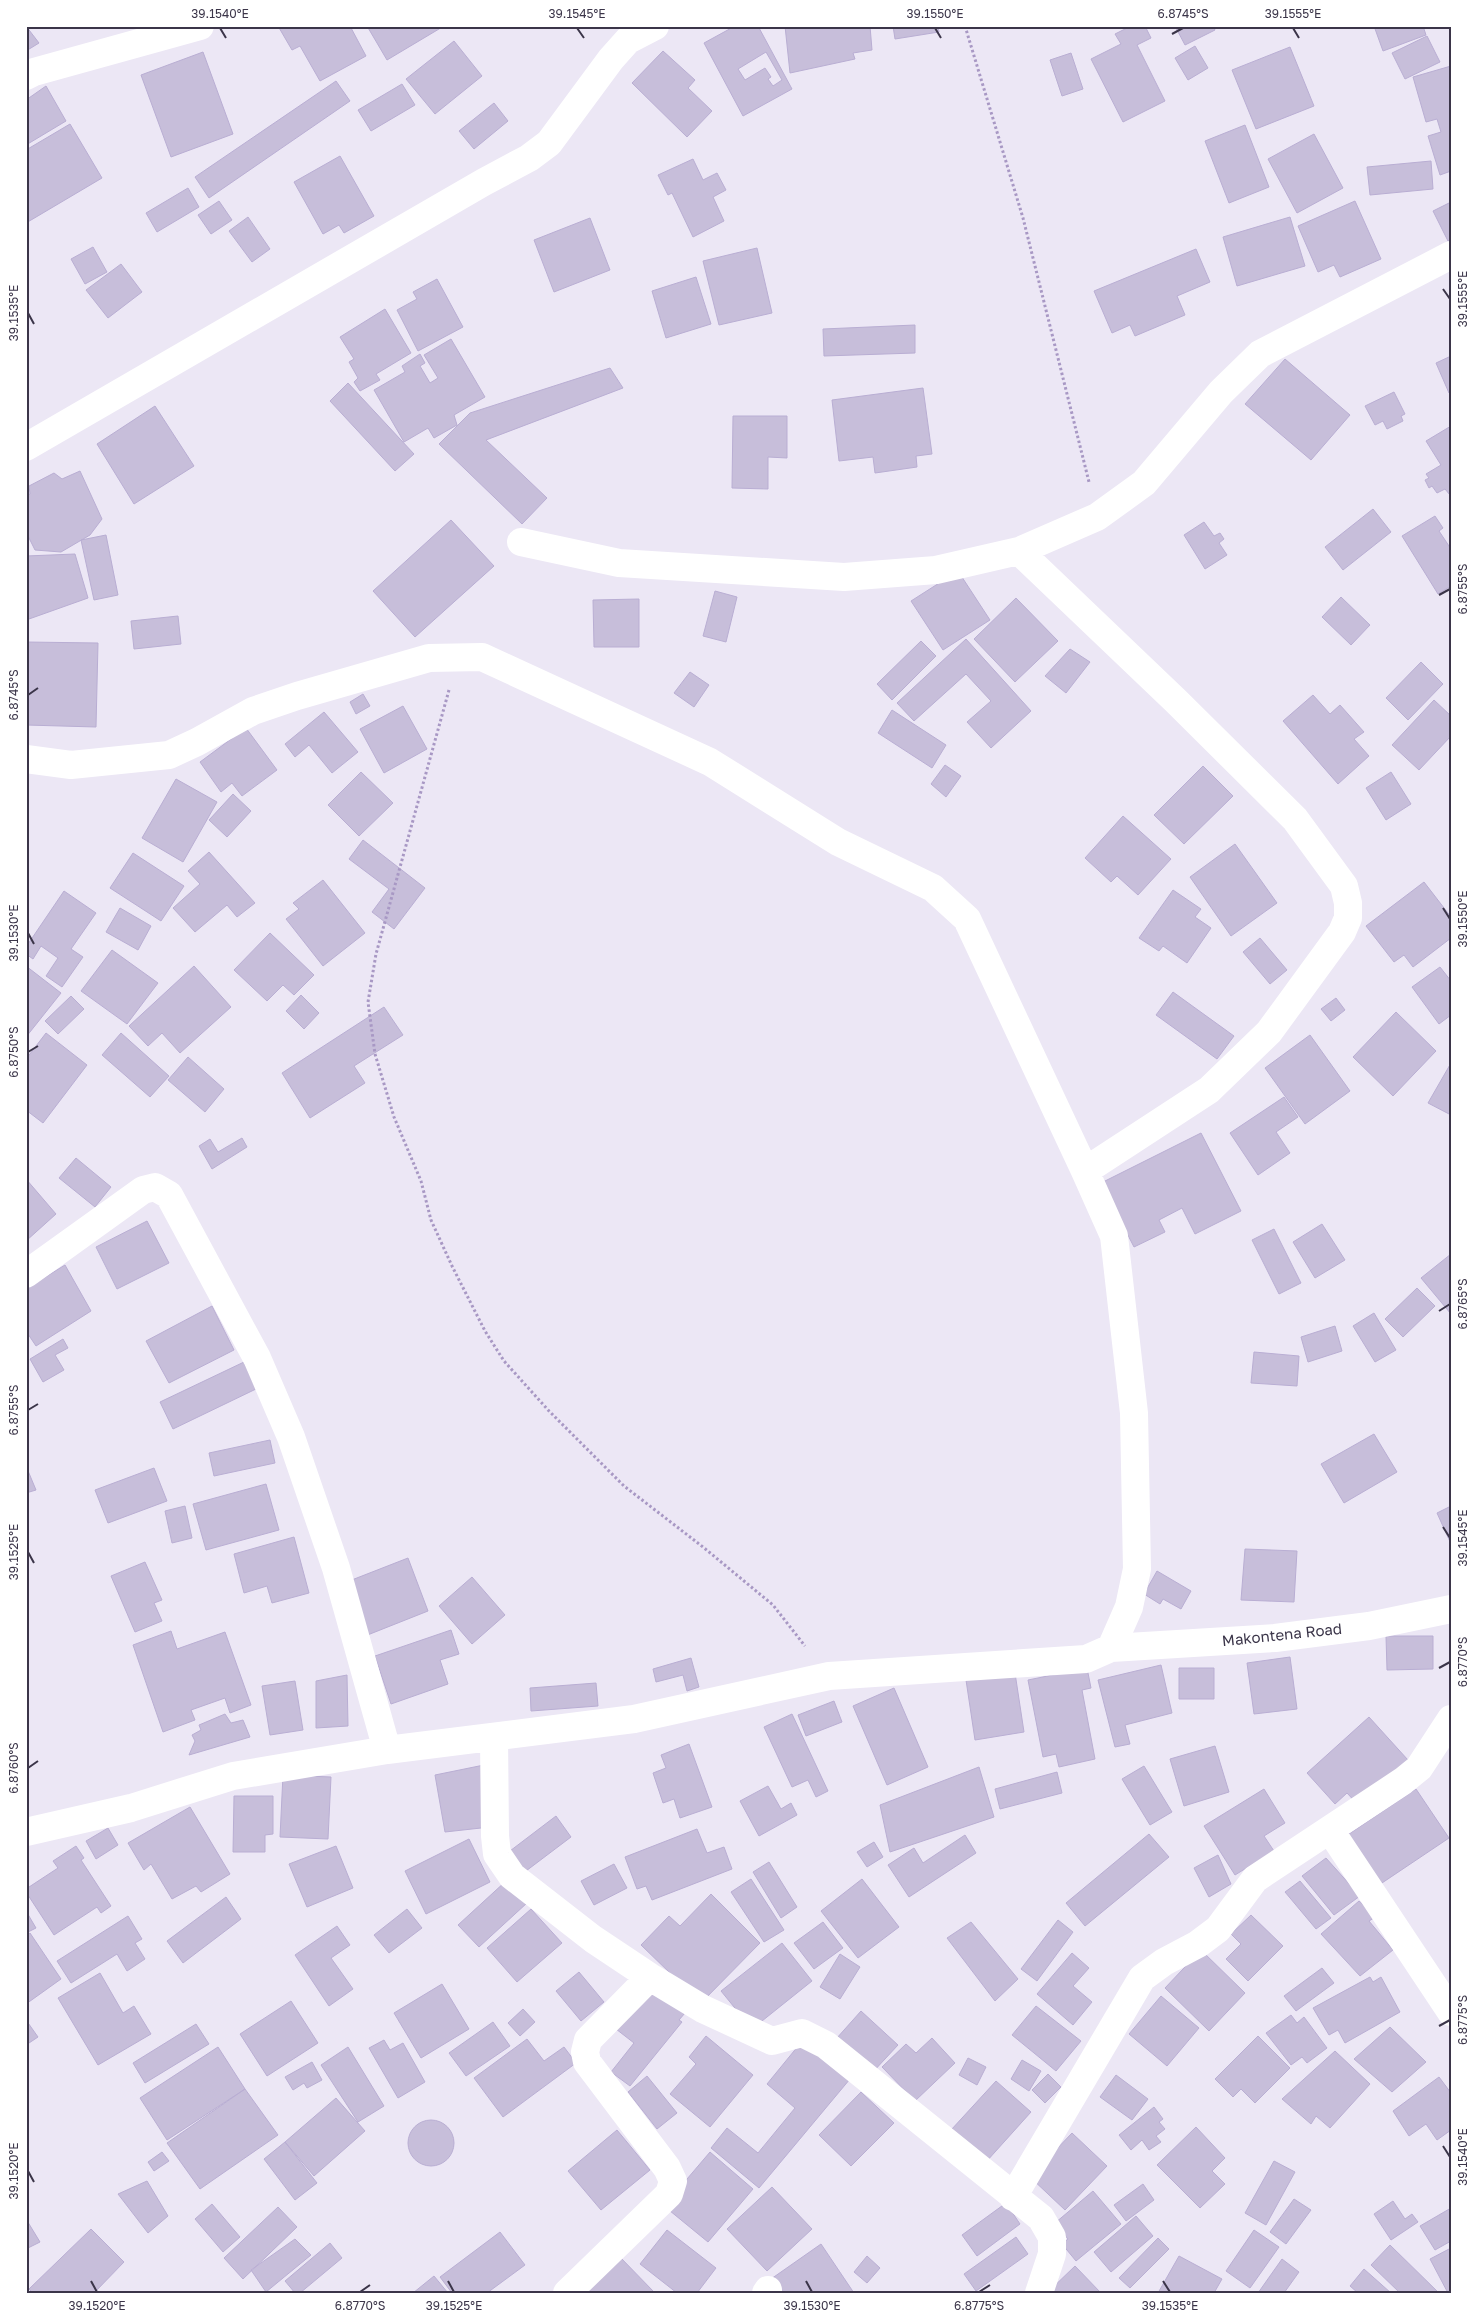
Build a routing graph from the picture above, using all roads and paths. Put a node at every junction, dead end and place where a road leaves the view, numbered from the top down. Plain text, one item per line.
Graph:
1 (200, 26) edge
2 (655, 26) edge
3 (965, 26) edge
4 (26, 76) edge
5 (1451, 256) edge
6 (26, 447) edge
7 (1097, 517) junction
8 (522, 542) dead end
9 (1019, 551) junction
10 (459, 657) junction
11 (26, 759) edge
12 (1085, 1171) junction
13 (26, 1274) edge
14 (1451, 1609) edge
15 (1111, 1648) junction
16 (829, 1676) junction
17 (1451, 1719) edge
18 (494, 1737) junction
19 (387, 1750) junction
20 (1330, 1830) junction
21 (26, 1832) edge
22 (650, 1977) junction
23 (1451, 2012) edge
24 (1013, 2197) junction
25 (567, 2293) edge
26 (1039, 2293) edge

1 - 4 street
2 - 6 street
3 - 7 path
5 - 7 street
7 - 9 street
8 - 9 street
9 - 12 street
10 - 11 street
10 - 12 street
10 - 16 path
12 - 15 street
13 - 19 street
14 - 15 street, Makontena Road
15 - 16 street
16 - 18 street
17 - 20 street
18 - 19 street
18 - 22 street
19 - 21 street
20 - 23 street
20 - 24 street
22 - 24 street
22 - 25 street
24 - 26 street

